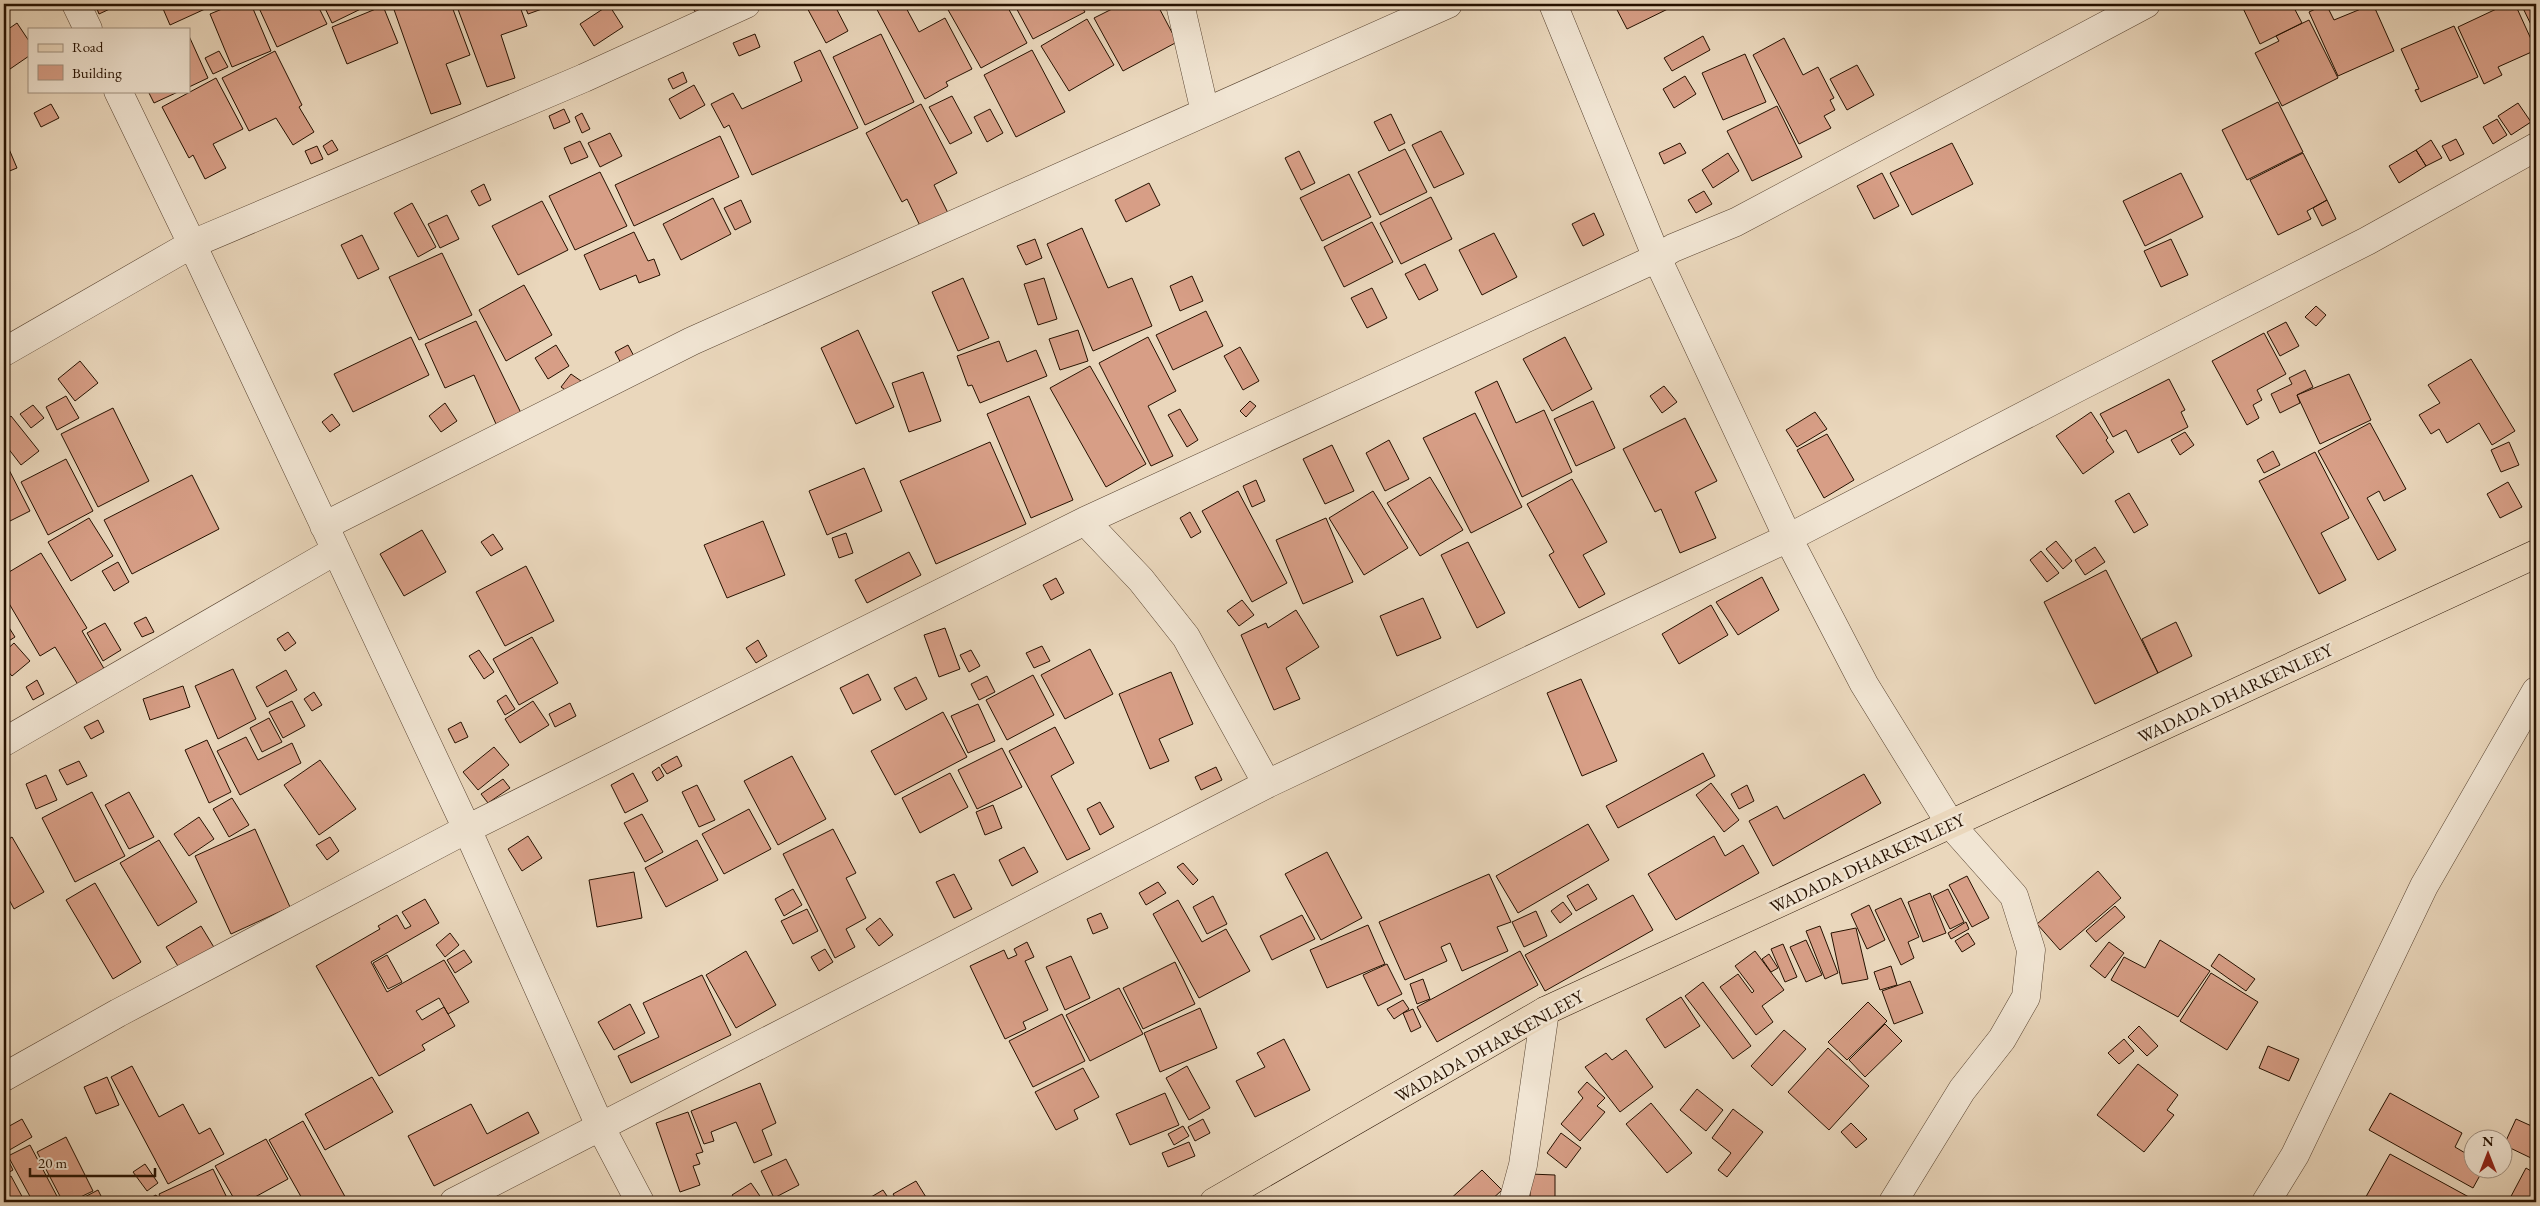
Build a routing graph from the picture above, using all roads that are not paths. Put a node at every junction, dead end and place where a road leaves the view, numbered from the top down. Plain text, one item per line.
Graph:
1 (76, 4) edge
2 (746, 4) edge
3 (1180, 4) edge
4 (1448, 4) edge
5 (1553, 4) edge
6 (2146, 4) edge
7 (88, 28) edge
8 (118, 92) edge
9 (1205, 112) junction
10 (2536, 147) edge
11 (192, 244) junction
12 (1657, 258) junction
13 (4, 352) edge
14 (1085, 521) junction
15 (324, 526) junction
16 (1788, 538) junction
17 (335, 551) junction
18 (2536, 554) edge
19 (2536, 691) edge
20 (4, 742) edge
21 (1267, 784) junction
22 (1950, 825) junction
23 (467, 829) junction
24 (1545, 1011) junction
25 (4, 1077) edge
26 (600, 1126) junction
27 (454, 1202) edge
28 (640, 1202) edge
29 (1214, 1202) edge
30 (1512, 1202) edge
31 (1893, 1202) edge
32 (2266, 1202) edge

1 - 7 street
2 - 11 street
3 - 9 street
4 - 9 street
5 - 12 street
6 - 12 street
8 - 11 street
9 - 15 street
10 - 16 street
11 - 13 street
11 - 15 street
12 - 14 street
12 - 16 street
14 - 21 street
14 - 23 street
15 - 17 street
16 - 21 street
16 - 22 street
17 - 20 street
17 - 23 street
18 - 22 main road, WADADA DHARKENLEEY
19 - 32 street
21 - 26 street
22 - 24 main road, WADADA DHARKENLEEY
22 - 31 street
23 - 25 street
23 - 26 street
24 - 29 main road, WADADA DHARKENLEEY
24 - 30 street
26 - 27 street
26 - 28 street

